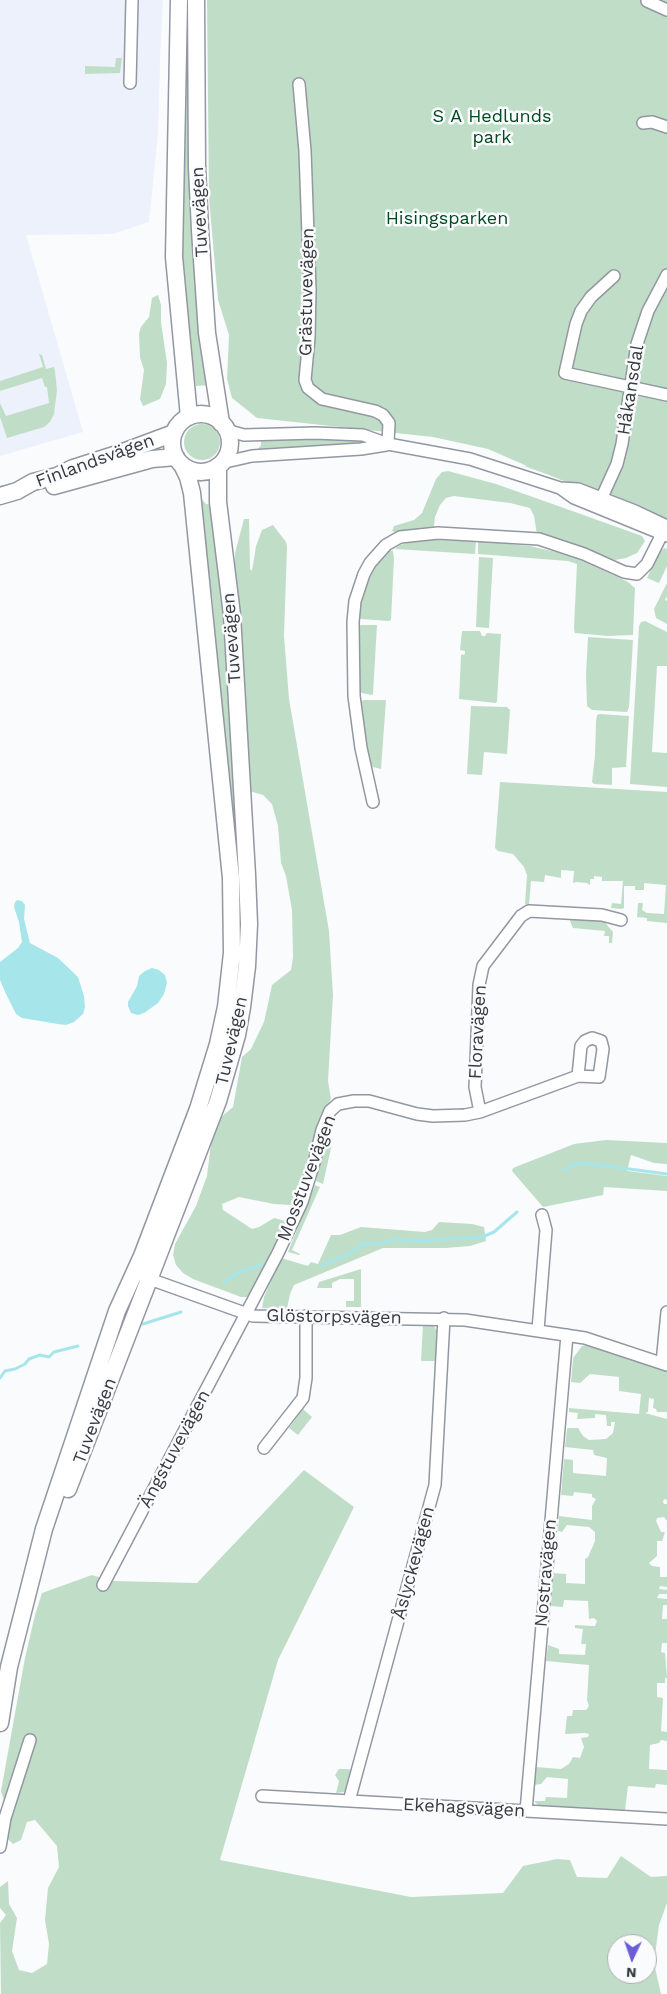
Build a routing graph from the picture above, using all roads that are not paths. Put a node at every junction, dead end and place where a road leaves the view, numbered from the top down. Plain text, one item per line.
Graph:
1 (132, 0) edge
2 (179, 0) edge
3 (196, 0) edge
4 (647, 1) edge
5 (667, 10) edge
6 (130, 83) dead end
7 (300, 84) dead end
8 (643, 123) dead end
9 (667, 128) edge
10 (667, 275) edge
11 (614, 276) dead end
12 (630, 388) junction
13 (667, 395) edge
14 (189, 417) junction
15 (224, 426) junction
16 (174, 433) junction
17 (388, 444) junction
18 (179, 461) junction
19 (220, 464) junction
20 (17, 491) junction
21 (0, 496) edge
22 (600, 502) junction
23 (665, 532) edge
24 (373, 802) dead end
25 (620, 920) dead end
26 (578, 1076) dead end
27 (480, 1112) junction
28 (542, 1215) dead end
29 (142, 1277) junction
30 (667, 1312) edge
31 (246, 1314) junction
32 (306, 1316) junction
33 (444, 1318) junction
34 (538, 1330) junction
35 (567, 1335) junction
36 (665, 1364) edge
37 (264, 1448) dead end
38 (103, 1585) dead end
39 (0, 1724) edge
40 (30, 1740) dead end
41 (262, 1796) dead end
42 (349, 1801) junction
43 (526, 1811) junction
44 (667, 1819) edge
45 (0, 1847) edge

1 - 6 street
2 - 14 main road, Tuvevägen
3 - 15 main road, Tuvevägen
4 - 5 street
7 - 17 street, Grästuvevägen
8 - 9 street
10 - 12 street, Håkansdal
11 - 12 street
12 - 13 street
12 - 22 street, Håkansdal
14 - 15 main road
14 - 16 main road
15 - 17 street
15 - 19 main road, Tuvevägen
16 - 18 main road, Tuvevägen
16 - 20 main road, Finlandsvägen
17 - 19 street
17 - 22 street
18 - 19 main road
18 - 20 main road, Finlandsvägen
18 - 29 main road, Tuvevägen
19 - 29 main road, Tuvevägen
20 - 21 main road, Finlandsvägen
22 - 23 street
23 - 24 street
25 - 27 street, Floravägen
26 - 27 street, Mosstuvevägen
27 - 31 street, Mosstuvevägen
28 - 34 street
29 - 31 street, Glöstorpsvägen
29 - 39 main road, Tuvevägen
30 - 36 street, Glöstorpsvägen
31 - 32 street, Glöstorpsvägen
31 - 38 street, Ängstuvevägen
32 - 33 street, Glöstorpsvägen
32 - 37 street
33 - 34 street, Glöstorpsvägen
33 - 42 street, Åslyckevägen
34 - 35 street, Glöstorpsvägen
35 - 36 street, Glöstorpsvägen
35 - 43 street, Nostravägen
40 - 45 street
41 - 42 street, Ekehagsvägen
42 - 43 street, Ekehagsvägen
43 - 44 street, Ekehagsvägen

